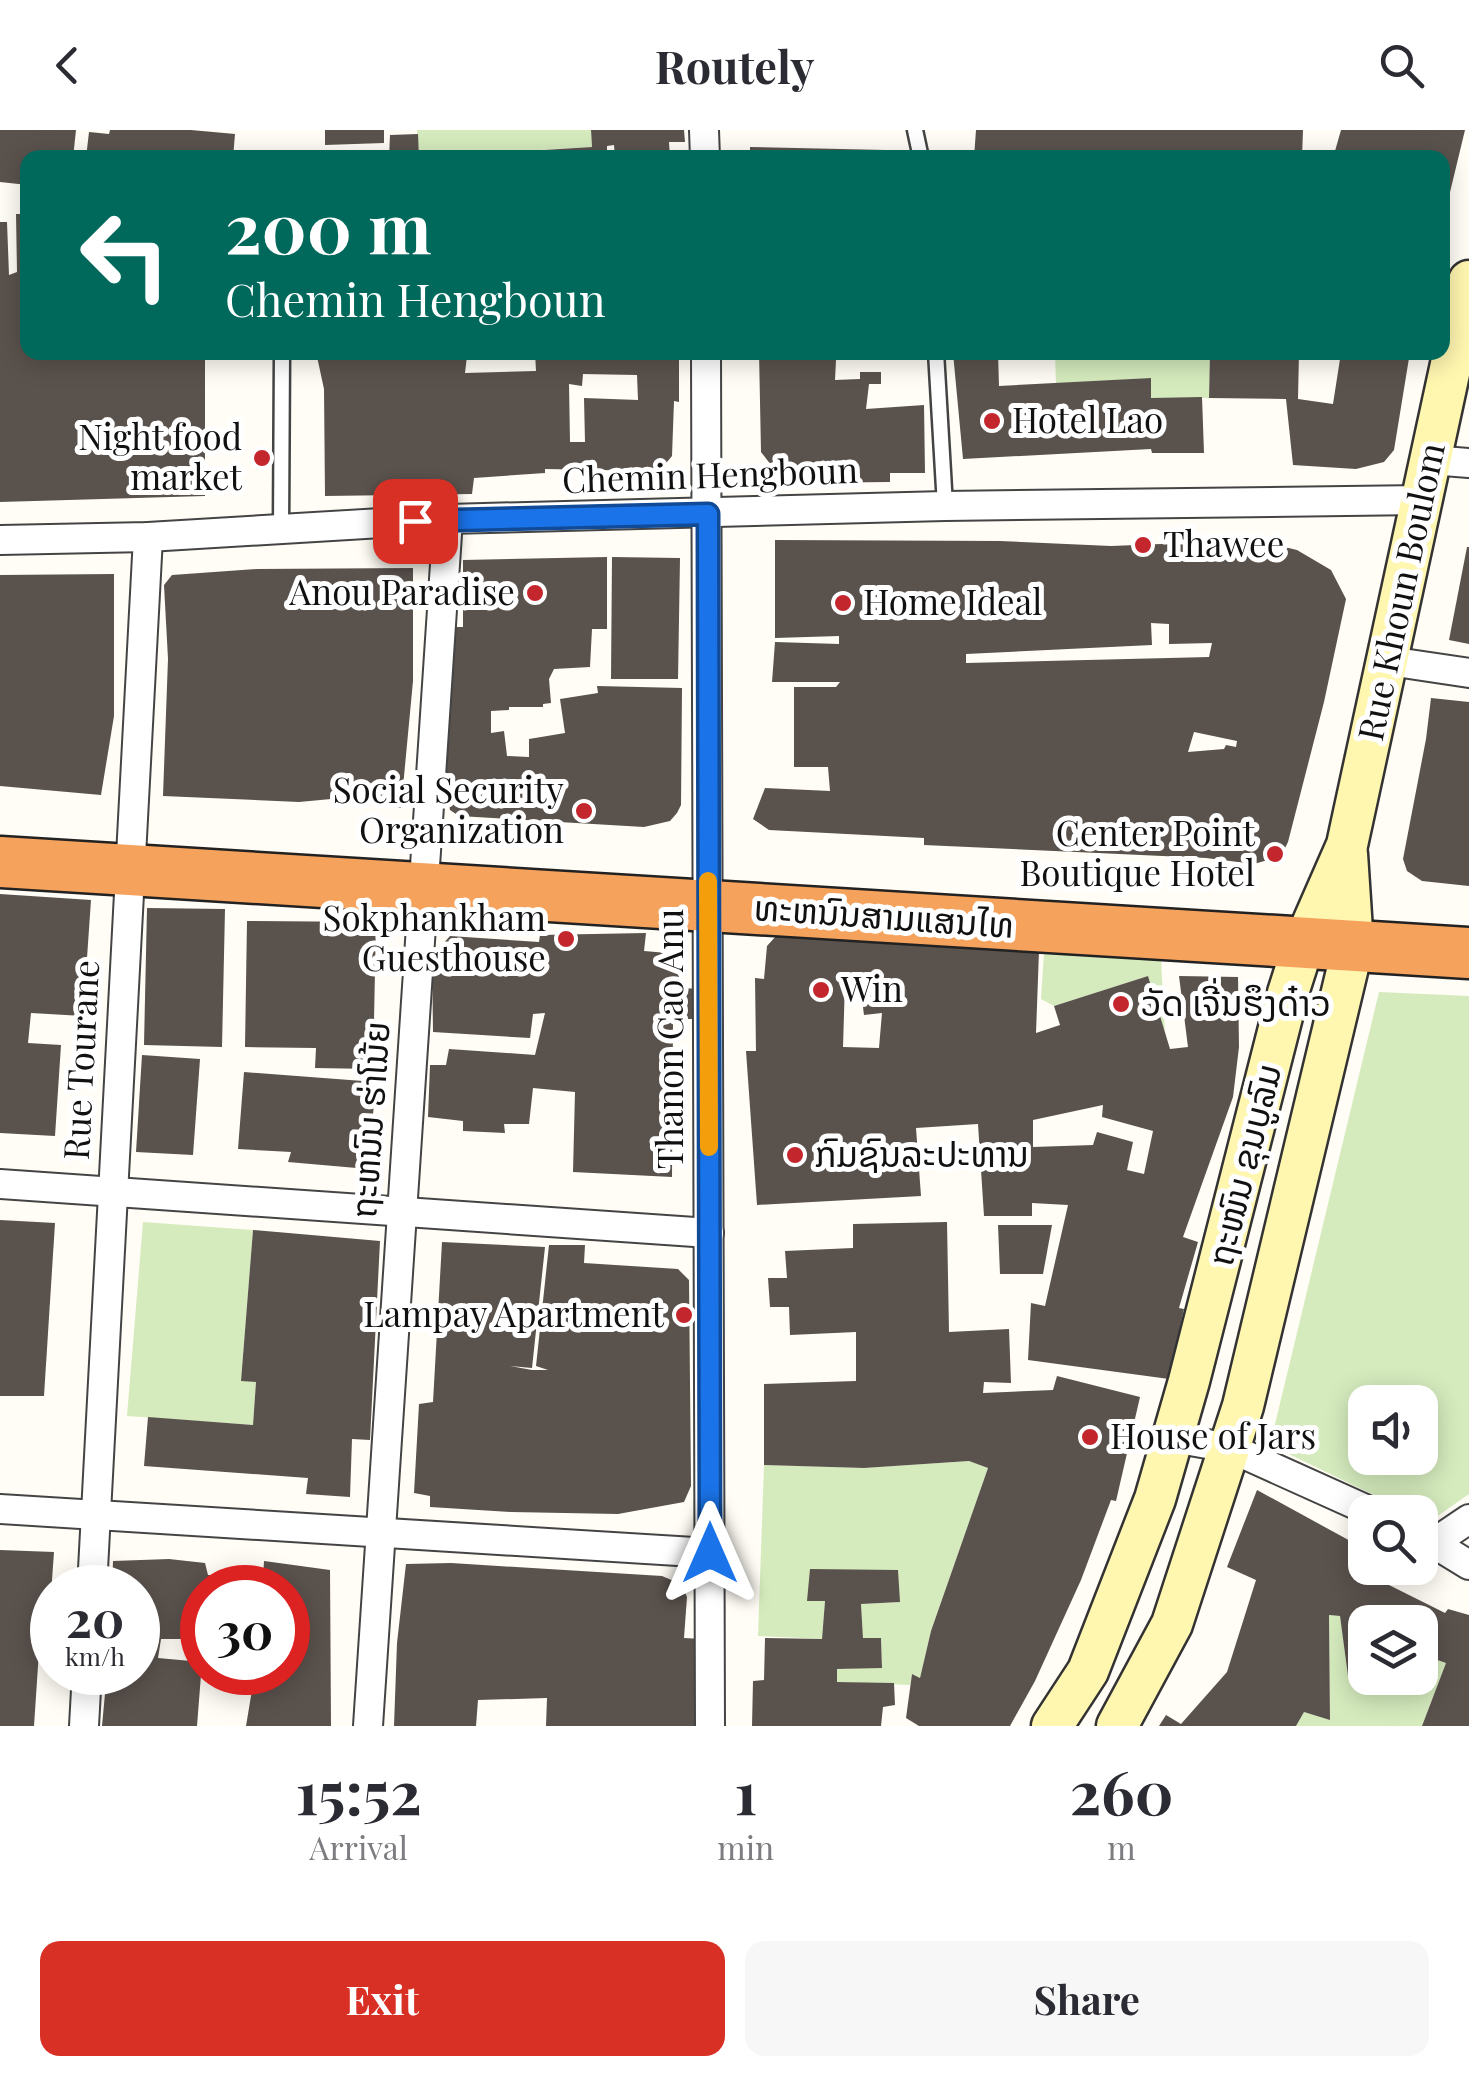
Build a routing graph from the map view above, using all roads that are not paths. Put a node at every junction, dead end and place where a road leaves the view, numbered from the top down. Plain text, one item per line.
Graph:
1 (1469, 281) edge
2 (282, 360) edge
3 (706, 360) edge
4 (936, 360) edge
5 (1450, 461) edge
6 (1422, 500) junction
7 (945, 506) junction
8 (708, 514) junction
9 (448, 519) junction
10 (280, 529) junction
11 (148, 537) junction
12 (0, 540) edge
13 (1389, 662) junction
14 (1469, 672) edge
15 (1347, 845) junction
16 (0, 862) edge
17 (130, 870) junction
18 (424, 888) junction
19 (708, 906) junction
20 (1304, 943) junction
21 (1353, 946) junction
22 (1469, 953) edge
23 (0, 1184) edge
24 (112, 1192) junction
25 (402, 1212) junction
26 (709, 1233) junction
27 (1173, 1438) junction
28 (1230, 1448) junction
29 (1348, 1501) edge
30 (0, 1509) edge
31 (96, 1515) junction
32 (1469, 1520) edge
33 (381, 1532) junction
34 (1438, 1534) edge
35 (1438, 1545) edge
36 (710, 1553) junction
37 (93, 1565) edge
38 (1469, 1565) edge
39 (86, 1695) edge
40 (84, 1726) edge
41 (368, 1726) edge
42 (710, 1726) edge
43 (1052, 1726) edge
44 (1117, 1726) edge

1 - 5 street, Rue Khoun Boulom
2 - 10 lane
3 - 8 street, Thanon Cao Anu
4 - 7 lane
5 - 6 street, Rue Khoun Boulom
6 - 7 street, Chemin Hengboun
6 - 13 street, Rue Khoun Boulom
7 - 8 street, Chemin Hengboun
8 - 9 street, Chemin Hengboun
8 - 19 street, Thanon Cao Anu
9 - 10 street, Chemin Hengboun
9 - 18 street, ຖະຫນົນ ຮ່າໂນ້ຍ
10 - 11 street, Chemin Hengboun
11 - 12 street, Chemin Hengboun
11 - 17 street, Rue Tourane
13 - 14 street
13 - 15 street, Rue Khoun Boulom
15 - 20 street, ຖະໜົນ ຂຸນບູລົມ
15 - 21 street, ຖະໜົນ ຂຸນບູລົມ
16 - 17 highway, ທະຫນົນສາມແສນໄທ
17 - 18 highway, ທະຫນົນສາມແສນໄທ
17 - 24 street, Rue Tourane
18 - 19 highway, ທະຫນົນສາມແສນໄທ
18 - 25 street, ຖະຫນົນ ຮ່າໂນ້ຍ
19 - 20 highway, ທະຫນົນສາມແສນໄທ
19 - 26 street, Thanon Cao Anu
20 - 21 highway, ທະຫນົນສາມແສນໄທ
20 - 27 street, ຖະໜົນ ຂຸນບູລົມ
21 - 22 highway, ທະຫນົນສາມແສນໄທ
21 - 28 street, ຖະໜົນ ຂຸນບູລົມ
23 - 24 street
24 - 25 street
24 - 31 street, Rue Tourane
25 - 26 street
25 - 33 street, ຖະຫນົນ ຮ່າໂນ້ຍ
26 - 36 street, Thanon Cao Anu
27 - 28 street
27 - 43 street, ຖະໜົນ ຂຸນບູລົມ
28 - 29 street
28 - 44 street, ຖະໜົນ ຂຸນບູລົມ
30 - 31 street
31 - 33 street
31 - 37 street, Rue Tourane
32 - 34 street
33 - 36 street
33 - 41 street, ຖະຫນົນ ຮ່າໂນ້ຍ
35 - 38 street
36 - 42 street, Thanon Cao Anu
39 - 40 street

